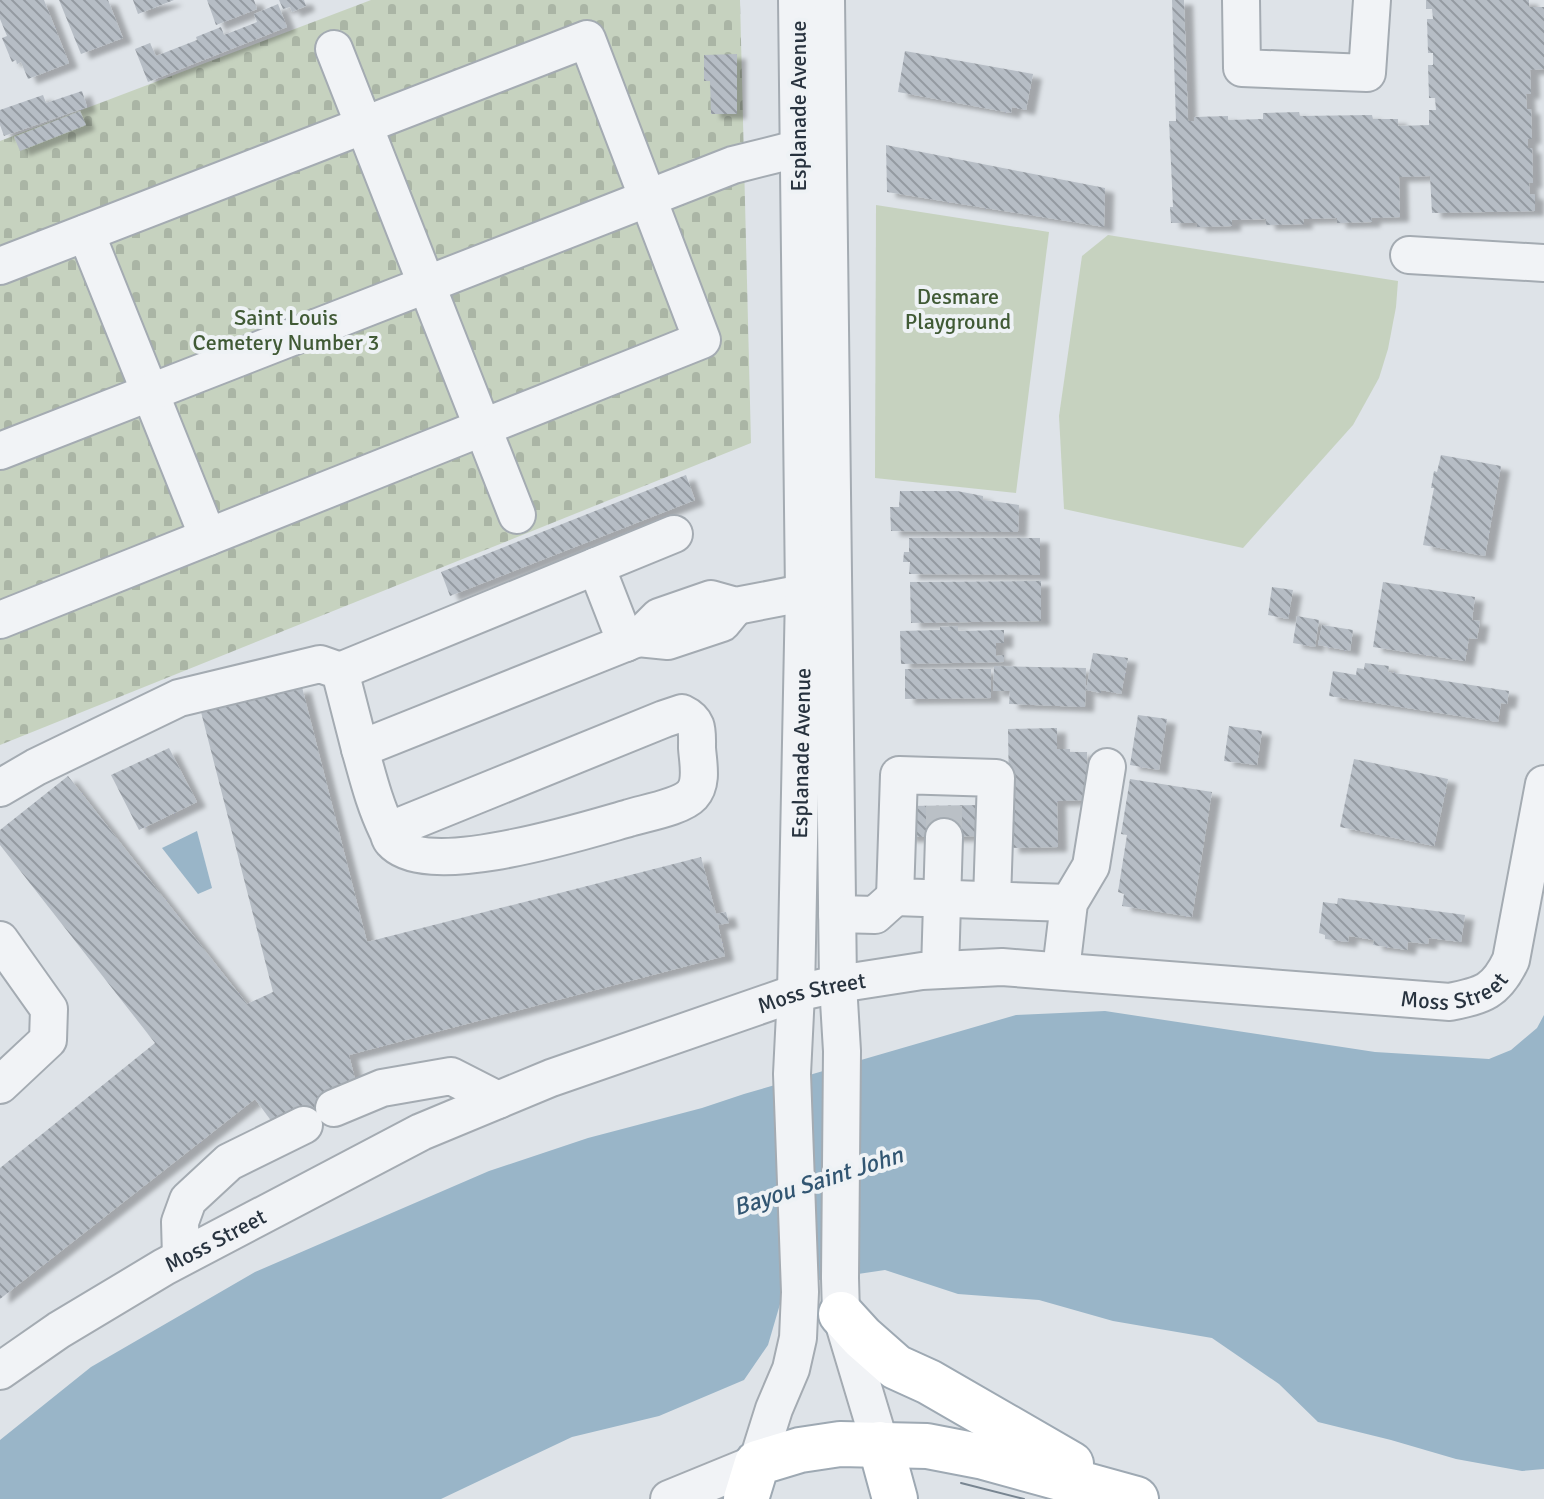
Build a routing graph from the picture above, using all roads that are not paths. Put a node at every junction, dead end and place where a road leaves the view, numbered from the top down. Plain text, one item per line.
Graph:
1 (797, 0) edge
2 (826, 0) edge
3 (1241, 0) edge
4 (1372, 0) edge
5 (334, 49) dead end
6 (365, 125) junction
7 (813, 148) junction
8 (648, 199) junction
9 (86, 233) junction
10 (1409, 255) dead end
11 (1544, 263) edge
12 (0, 266) edge
13 (427, 285) junction
14 (150, 392) junction
15 (483, 427) junction
16 (0, 451) edge
17 (517, 515) dead end
18 (674, 534) dead end
19 (208, 537) junction
20 (596, 566) junction
21 (819, 590) junction
22 (0, 620) edge
23 (632, 641) junction
24 (340, 671) junction
25 (360, 749) junction
26 (1107, 767) dead end
27 (1544, 784) edge
28 (0, 788) edge
29 (944, 806) junction
30 (836, 814) junction
31 (897, 817) junction
32 (388, 831) junction
33 (895, 897) junction
34 (941, 898) junction
35 (992, 900) junction
36 (1069, 903) junction
37 (837, 914) junction
38 (0, 940) edge
39 (940, 970) junction
40 (1061, 970) junction
41 (838, 984) junction
42 (796, 993) junction
43 (0, 1085) edge
44 (498, 1100) junction
45 (181, 1257) junction
46 (841, 1296) junction
47 (0, 1371) edge
48 (880, 1444) junction
49 (752, 1481) edge
50 (1134, 1498) edge
51 (669, 1499) edge
52 (895, 1499) edge

1 - 7 street, Esplanade Avenue
2 - 7 street, Esplanade Avenue
3 - 4 street
5 - 6 street
6 - 8 street
6 - 9 street
6 - 13 street
7 - 8 street
7 - 21 street, Esplanade Avenue
8 - 13 street
8 - 15 street
9 - 12 street
9 - 14 street
10 - 11 street
13 - 14 street
13 - 15 street
14 - 16 street
14 - 19 street
15 - 17 street
15 - 19 street
18 - 20 street
19 - 22 street
20 - 23 street
20 - 24 street
21 - 23 street
21 - 30 street, Esplanade Avenue
21 - 42 street, Esplanade Avenue
23 - 25 street
24 - 25 street
24 - 28 street
25 - 32 street
26 - 36 street
27 - 40 street, Moss Street
29 - 31 street
29 - 34 street
29 - 35 street
30 - 31 street
30 - 37 street, Esplanade Avenue
31 - 33 street
32 - 32 street
33 - 34 street
33 - 37 street
34 - 35 street
34 - 39 street
35 - 36 street
36 - 40 street
37 - 41 street, Esplanade Avenue
38 - 43 street
39 - 40 street, Moss Street
39 - 41 street, Moss Street
41 - 42 street, Moss Street
41 - 46 street, Esplanade Avenue
42 - 44 street, Moss Street
42 - 49 street, Esplanade Avenue
44 - 45 street, Moss Street
44 - 45 street
45 - 47 street, Moss Street
46 - 48 street, Esplanade Avenue
46 - 50 main road
48 - 49 main road
48 - 50 main road
48 - 52 main road, Esplanade Avenue
49 - 51 street

